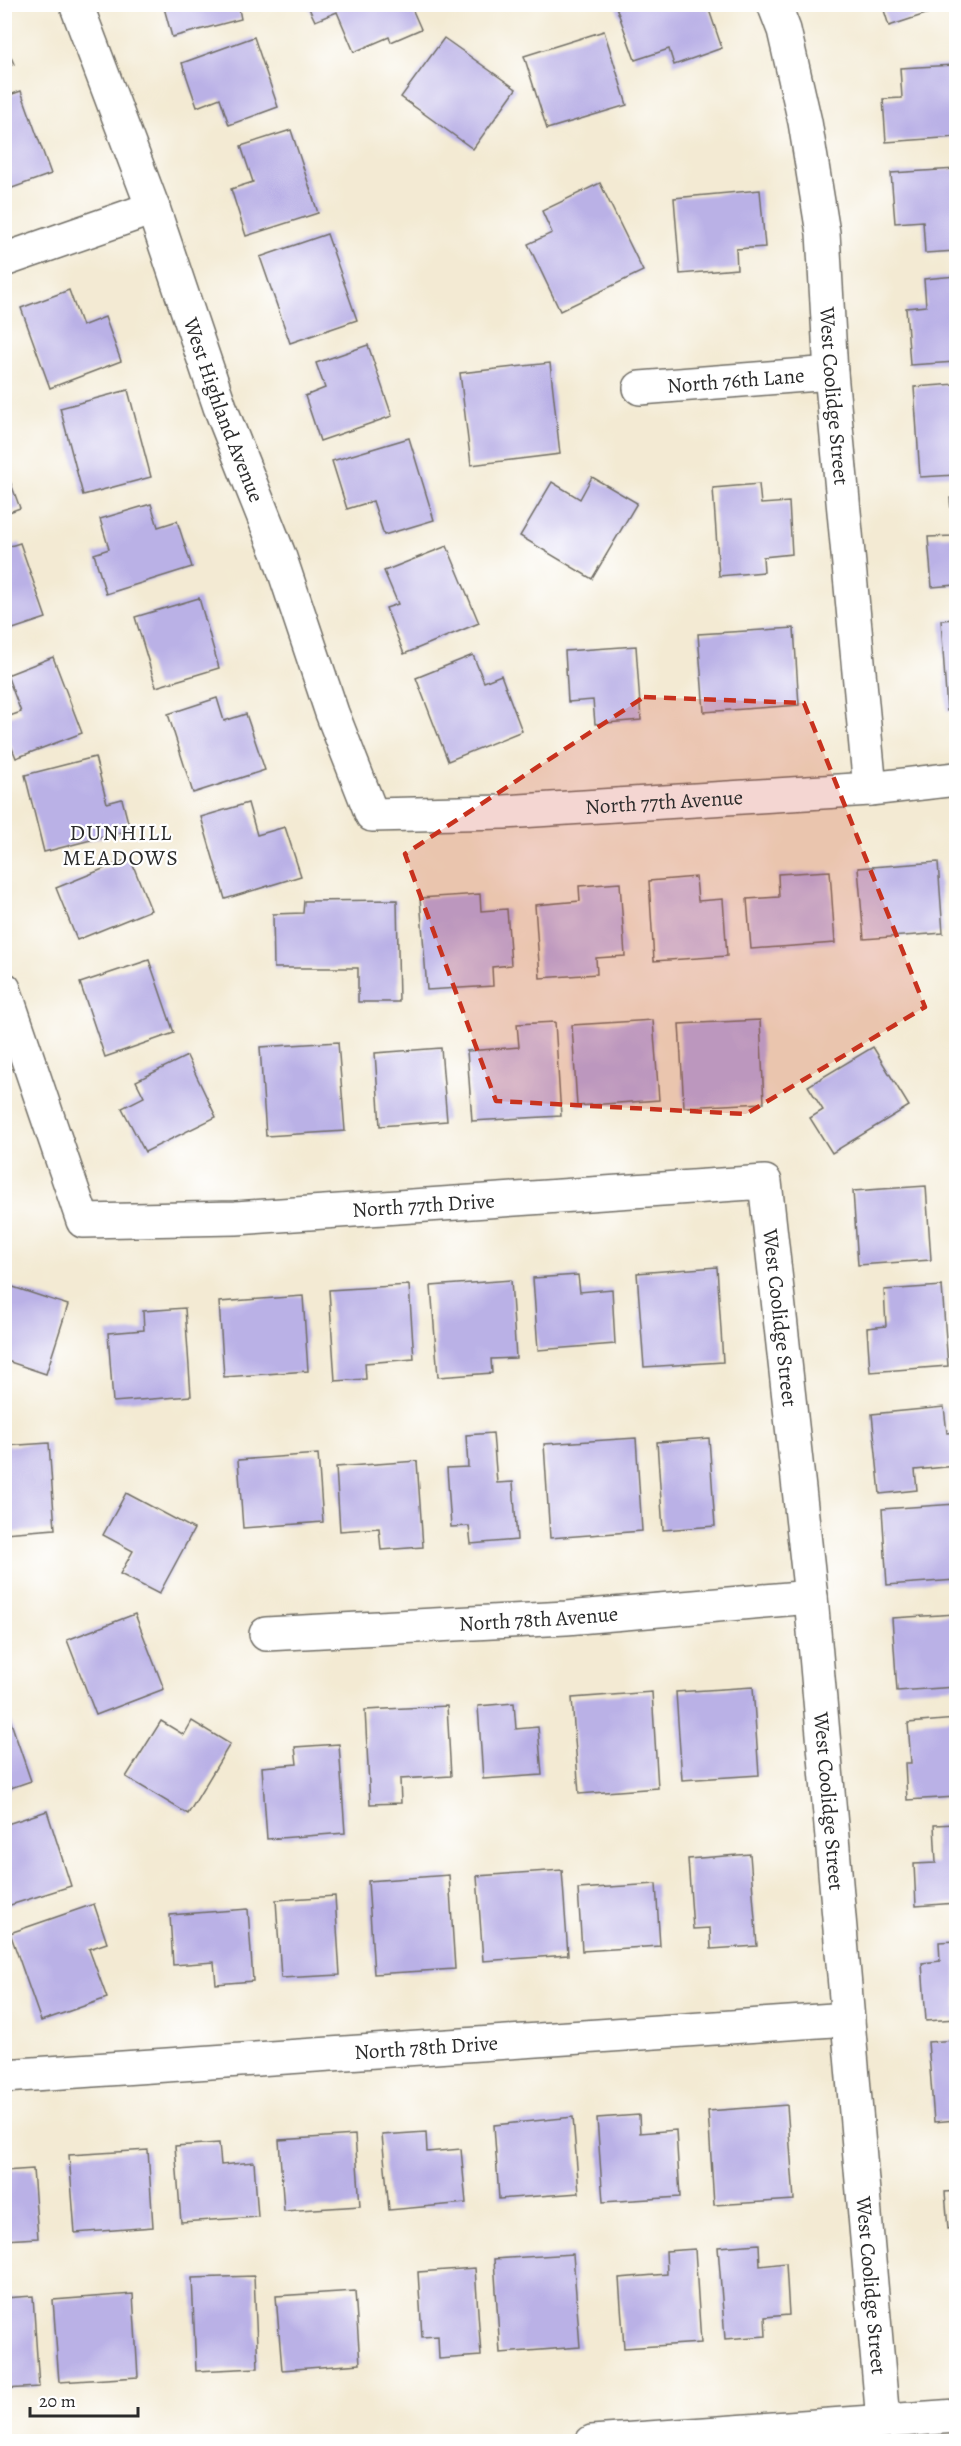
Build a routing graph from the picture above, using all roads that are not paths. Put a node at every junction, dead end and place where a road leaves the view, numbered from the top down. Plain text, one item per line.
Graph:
1 (76, 4) edge
2 (774, 4) edge
3 (153, 208) junction
4 (4, 260) edge
5 (831, 373) junction
6 (640, 388) dead end
7 (957, 778) edge
8 (870, 789) junction
9 (372, 815) joint
10 (4, 989) edge
11 (765, 1182) joint
12 (811, 1597) junction
13 (266, 1634) dead end
14 (848, 2019) junction
15 (4, 2076) edge
16 (957, 2416) edge
17 (883, 2421) junction
18 (592, 2442) edge

1 - 3 street, West Highland Avenue
2 - 5 street, West Coolidge Street
3 - 4 street
3 - 9 street, West Highland Avenue
5 - 6 street, North 76th Lane
5 - 8 street, West Coolidge Street
7 - 8 street, North 77th Avenue
8 - 9 street, North 77th Avenue
10 - 11 street, North 77th Drive
11 - 12 street, West Coolidge Street
12 - 13 street, North 78th Avenue
12 - 14 street, West Coolidge Street
14 - 15 street, North 78th Drive
14 - 17 street, West Coolidge Street
16 - 17 street
17 - 18 street

